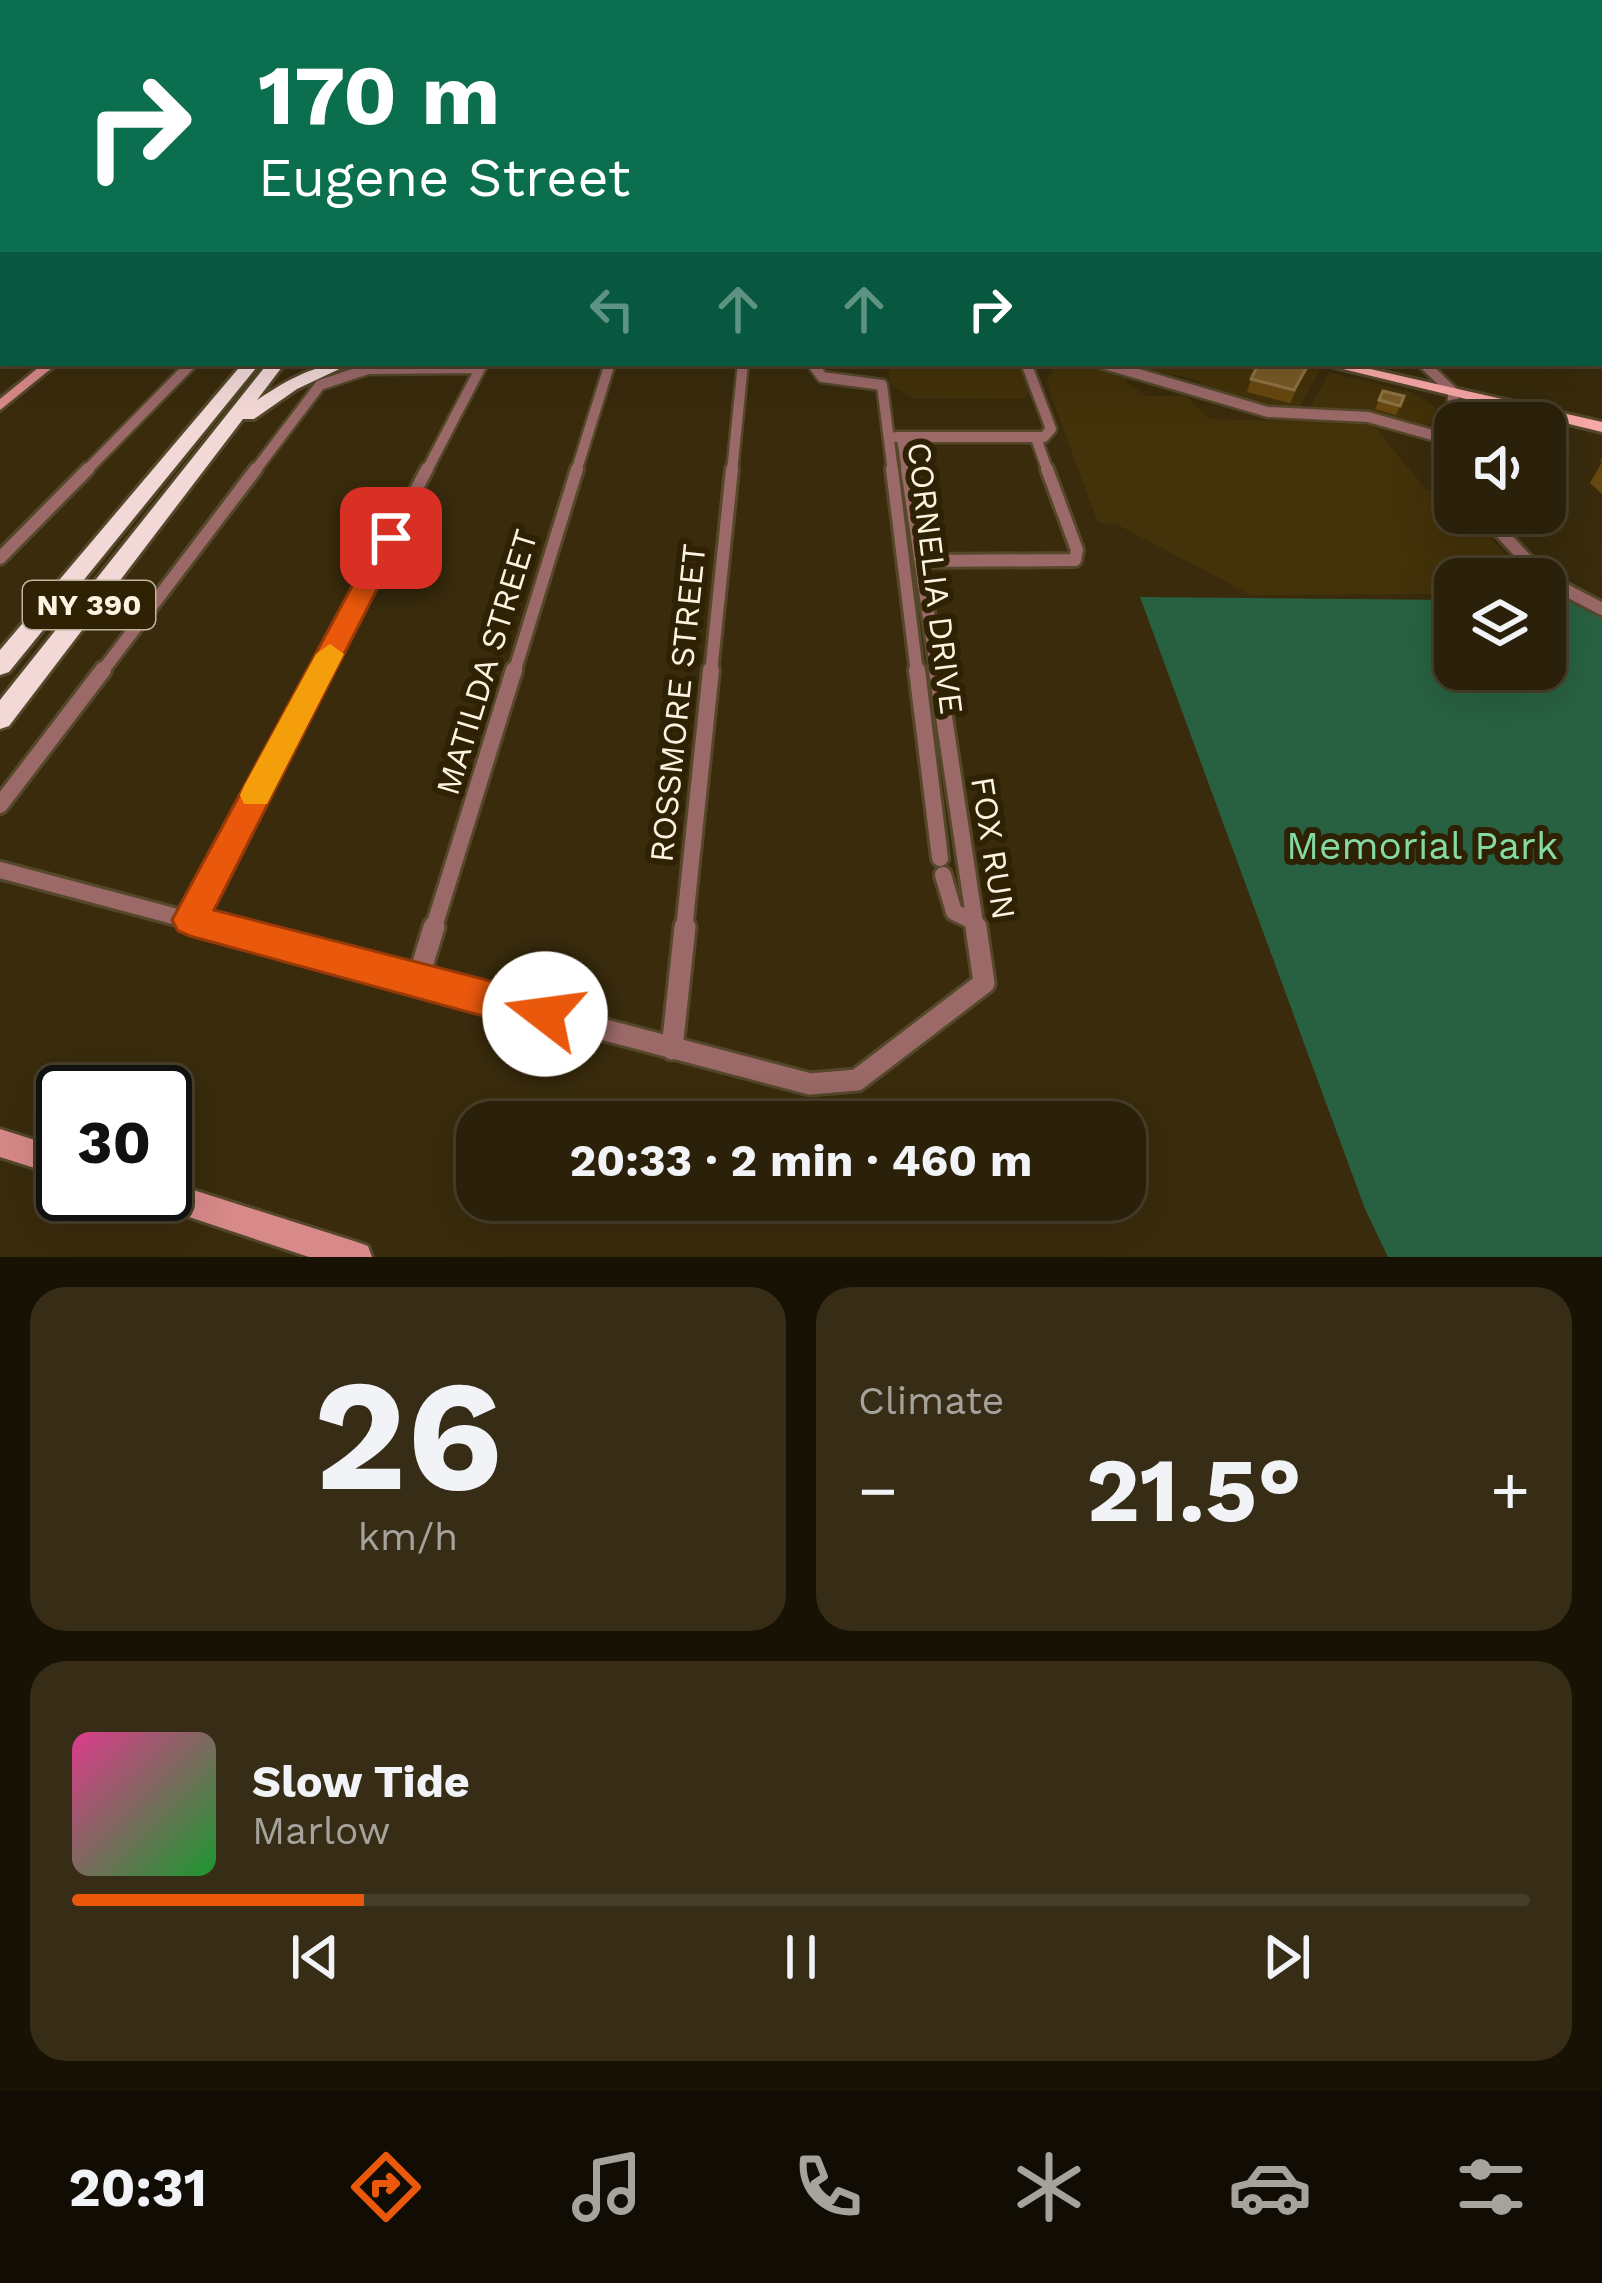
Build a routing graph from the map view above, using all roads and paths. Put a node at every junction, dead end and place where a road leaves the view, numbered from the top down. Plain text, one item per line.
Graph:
1 (48, 366) edge
2 (189, 366) edge
3 (229, 366) edge
4 (249, 366) edge
5 (275, 366) edge
6 (338, 366) edge
7 (481, 366) edge
8 (609, 366) edge
9 (743, 366) edge
10 (814, 366) edge
11 (1027, 366) edge
12 (1111, 366) edge
13 (1338, 366) edge
14 (1426, 366) edge
15 (1453, 392) junction
16 (1453, 402) edge
17 (1, 404) edge
18 (1602, 427) edge
19 (1434, 435) edge
20 (895, 437) junction
21 (1036, 438) junction
22 (178, 493) junction
23 (122, 516) junction
24 (1503, 534) edge
25 (0, 558) edge
26 (1525, 558) edge
27 (921, 560) junction
28 (1566, 590) edge
29 (1602, 609) edge
30 (0, 666) edge
31 (0, 718) edge
32 (0, 805) edge
33 (0, 870) edge
34 (190, 920) junction
35 (975, 922) junction
36 (418, 979) junction
37 (672, 1049) junction
38 (0, 1143) edge
39 (36, 1154) edge
40 (192, 1204) edge
41 (357, 1257) edge

1 - 17 street
2 - 25 street
3 - 23 highway
4 - 23 highway, NY 390
5 - 22 highway, NY 390
6 - 22 highway
7 - 32 street
7 - 34 street
8 - 36 street, MATILDA STREET
9 - 37 street, ROSSMORE STREET
10 - 20 street, CORNELIA DRIVE
11 - 21 street
12 - 19 street
13 - 15 main road
14 - 15 street
15 - 16 street
15 - 18 main road
20 - 21 street
20 - 27 street, FOX RUN
20 - 35 street, CORNELIA DRIVE
21 - 27 street
22 - 31 highway, NY 390
23 - 30 highway, NY 390
24 - 26 street
27 - 35 street, FOX RUN
28 - 29 street
33 - 34 street
34 - 36 street
35 - 37 street, FOX RUN
36 - 37 street
38 - 39 street
40 - 41 street

